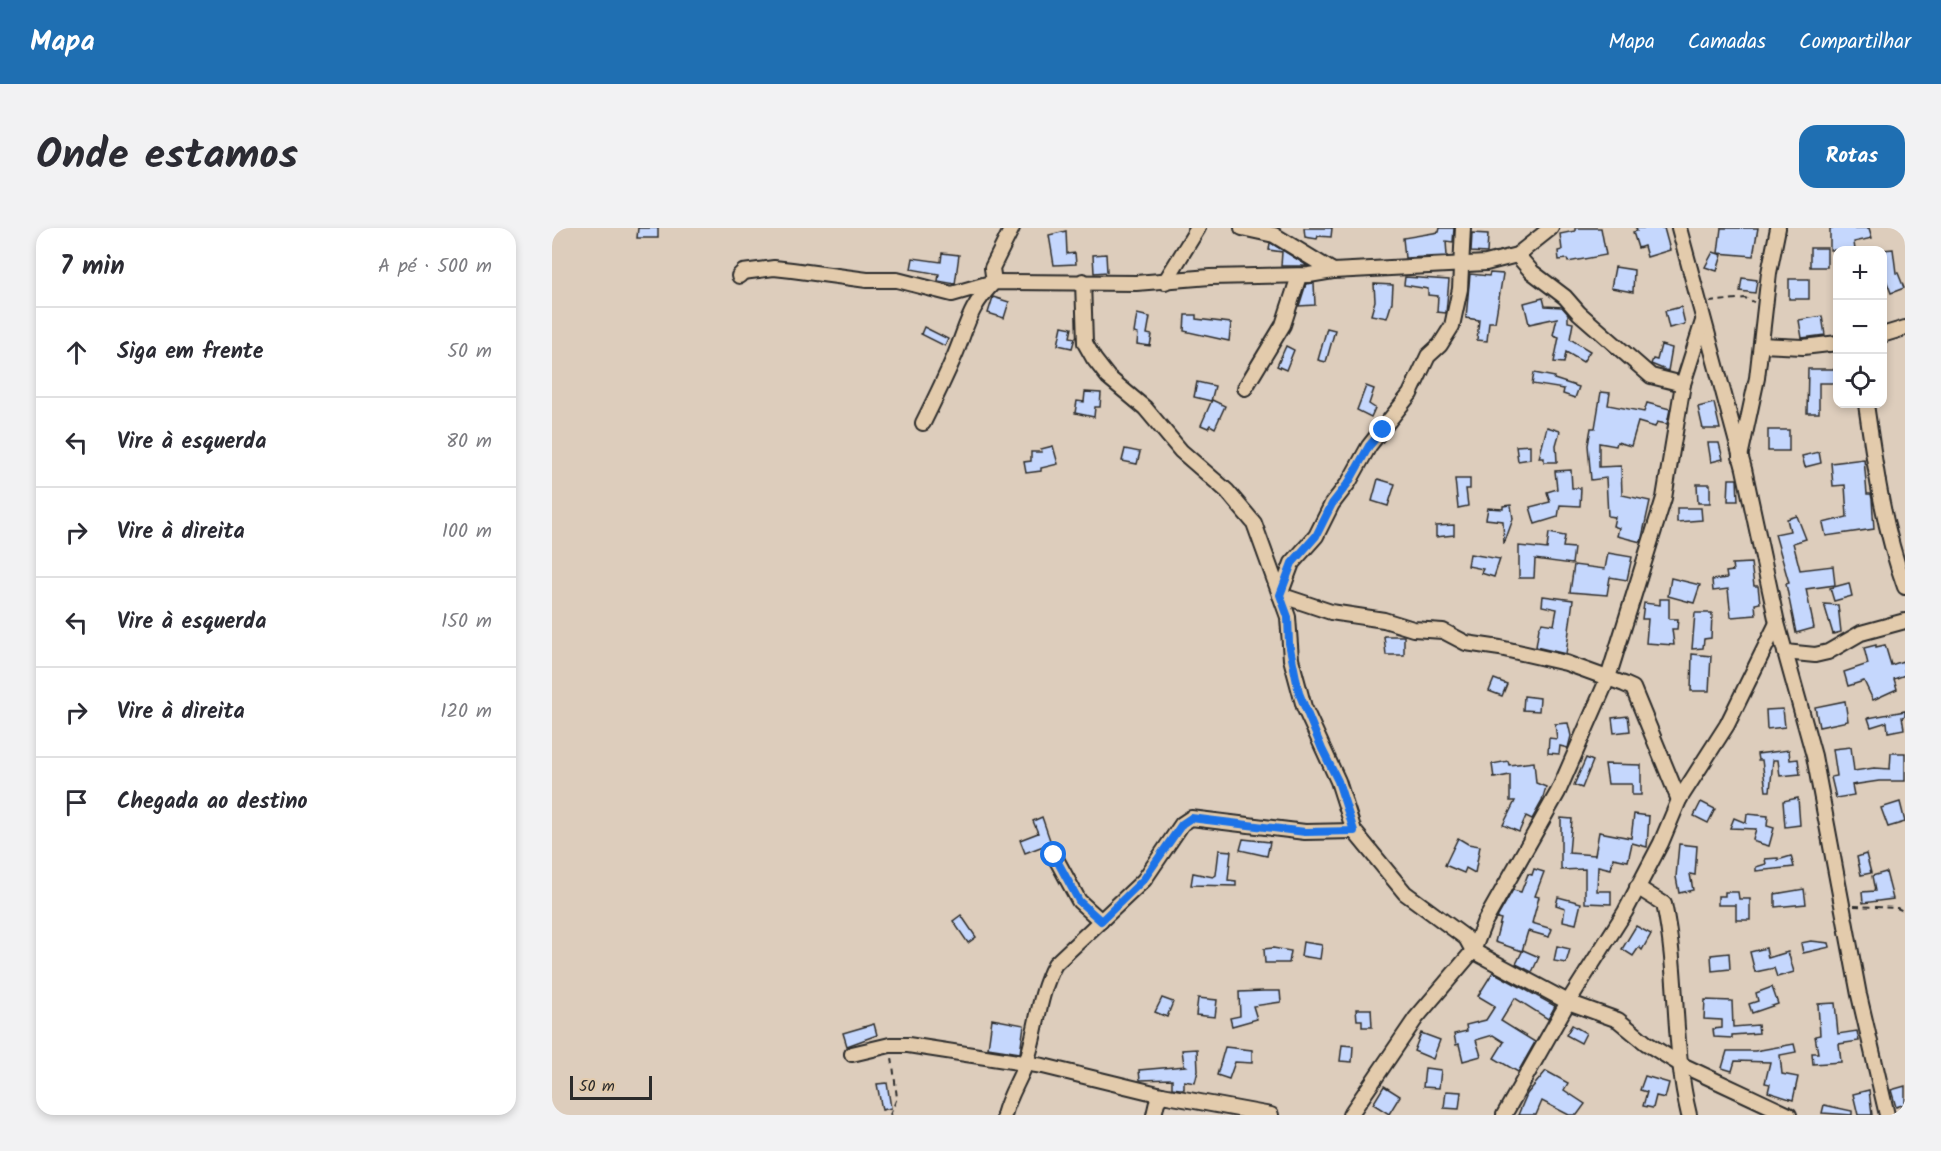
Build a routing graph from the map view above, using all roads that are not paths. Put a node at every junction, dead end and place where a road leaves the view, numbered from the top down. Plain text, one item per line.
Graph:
1 (1012, 228) edge
2 (1198, 228) edge
3 (1242, 228) edge
4 (1463, 228) edge
5 (1551, 228) edge
6 (1679, 228) edge
7 (1778, 228) edge
8 (1517, 255) junction
9 (1461, 265) junction
10 (1333, 270) junction
11 (739, 276) dead end
12 (1299, 276) junction
13 (1083, 281) junction
14 (994, 282) junction
15 (1165, 282) junction
16 (1703, 321) junction
17 (1905, 328) edge
18 (1887, 333) edge
19 (1833, 343) edge
20 (1761, 345) junction
21 (1683, 384) junction
22 (1245, 388) dead end
23 (1867, 408) edge
24 (923, 423) dead end
25 (1740, 459) junction
26 (1905, 587) edge
27 (1280, 595) junction
28 (1905, 621) edge
29 (1777, 623) junction
30 (1785, 652) junction
31 (1608, 678) junction
32 (1679, 800) junction
33 (1354, 831) junction
34 (1054, 855) dead end
35 (1637, 887) junction
36 (1101, 921) junction
37 (1473, 951) junction
38 (1568, 1002) junction
39 (852, 1054) dead end
40 (1025, 1064) junction
41 (1680, 1064) junction
42 (1162, 1095) junction
43 (1004, 1115) edge
44 (1154, 1115) edge
45 (1271, 1115) edge
46 (1350, 1115) edge
47 (1504, 1115) edge
48 (1689, 1115) edge
49 (1789, 1115) edge
50 (1887, 1115) edge

1 - 14 street
2 - 15 street
3 - 10 street
4 - 9 street
5 - 8 street
6 - 16 street
7 - 20 street
8 - 9 street
8 - 21 street
9 - 10 street
9 - 27 street
10 - 12 street
11 - 14 street
12 - 15 street
12 - 22 street
13 - 14 street
13 - 15 street
13 - 27 street
14 - 24 street
16 - 21 street
16 - 25 street
17 - 18 street
19 - 20 street
20 - 25 street
21 - 31 street
23 - 26 street
25 - 29 street
27 - 31 street
27 - 33 street
28 - 30 street
29 - 30 street
29 - 32 street
30 - 50 street
31 - 32 street
31 - 37 street
32 - 35 street
33 - 36 street
33 - 37 street
34 - 36 street
35 - 38 street
35 - 41 street
36 - 40 street
37 - 38 street
37 - 46 street
38 - 41 street
38 - 47 street
39 - 40 street
40 - 42 street
40 - 43 street
41 - 48 street
41 - 49 street
42 - 44 street
42 - 45 street

